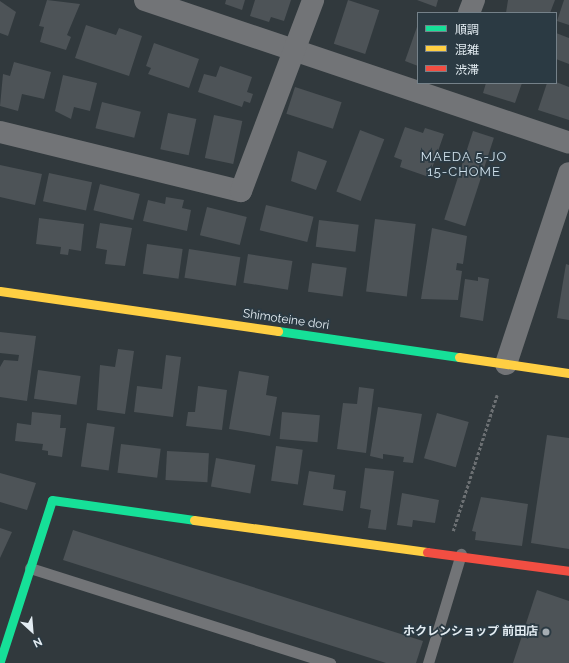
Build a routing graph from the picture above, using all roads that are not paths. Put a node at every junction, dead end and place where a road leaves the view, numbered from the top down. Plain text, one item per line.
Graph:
1 (145, 0) edge
2 (313, 0) edge
3 (474, 0) edge
4 (469, 12) edge
5 (296, 51) junction
6 (441, 91) edge
7 (0, 132) edge
8 (569, 143) edge
9 (569, 173) edge
10 (0, 291) edge
11 (506, 364) junction
12 (569, 373) edge
13 (461, 554) junction
14 (30, 568) junction
15 (569, 571) edge
16 (0, 661) edge
17 (330, 663) edge
18 (428, 663) edge

1 - 5 street
2 - 5 street
3 - 4 street
5 - 6 street
5 - 7 street
6 - 8 street
9 - 11 street
10 - 11 street, Shimoteine dori
11 - 12 street, Shimoteine dori
13 - 14 street
13 - 15 street
13 - 18 lane
14 - 16 street
14 - 17 lane

